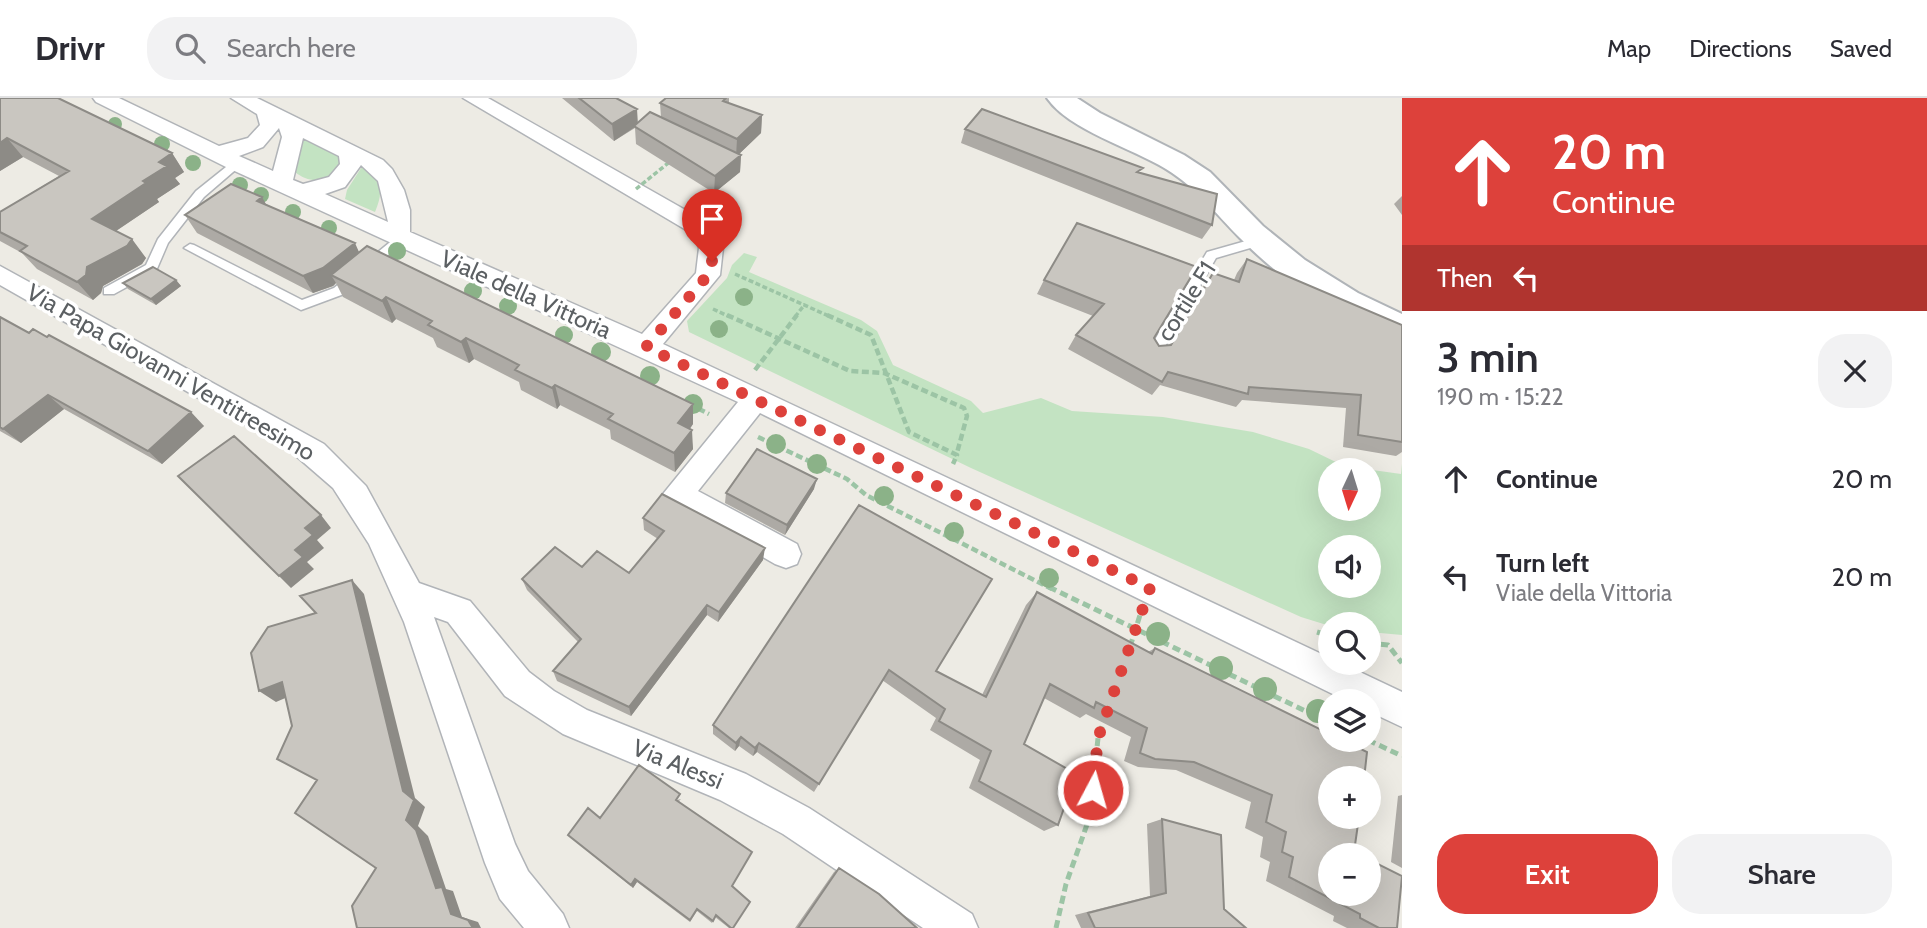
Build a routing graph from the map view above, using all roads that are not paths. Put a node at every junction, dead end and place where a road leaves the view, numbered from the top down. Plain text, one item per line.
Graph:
1 (103, 98) edge
2 (241, 98) edge
3 (473, 98) edge
4 (1060, 98) edge
5 (276, 115) junction
6 (344, 148) junction
7 (228, 158) junction
8 (290, 187) junction
9 (399, 237) junction
10 (1260, 241) junction
11 (190, 248) dead end
12 (0, 274) edge
13 (109, 291) dead end
14 (1402, 328) edge
15 (646, 347) junction
16 (1154, 353) edge
17 (756, 399) junction
18 (786, 554) dead end
19 (410, 595) junction
20 (1402, 710) edge
21 (549, 928) edge
22 (958, 928) edge

1 - 7 street, Viale della Vittoria
2 - 5 street
3 - 15 street
4 - 10 main road
5 - 6 street
5 - 7 street
5 - 8 street
6 - 8 street
6 - 9 street
7 - 8 street, Viale della Vittoria
7 - 13 lane
8 - 9 street, Viale della Vittoria
9 - 11 lane
9 - 15 street, Viale della Vittoria
10 - 14 main road
10 - 16 lane, cortile F1
12 - 19 street, Via Papa Giovanni Ventitreesimo
15 - 17 street, Viale della Vittoria
17 - 18 street
17 - 20 street, Viale della Vittoria
19 - 21 street, Via Papa Giovanni Ventitreesimo
19 - 22 street, Via Alessi

